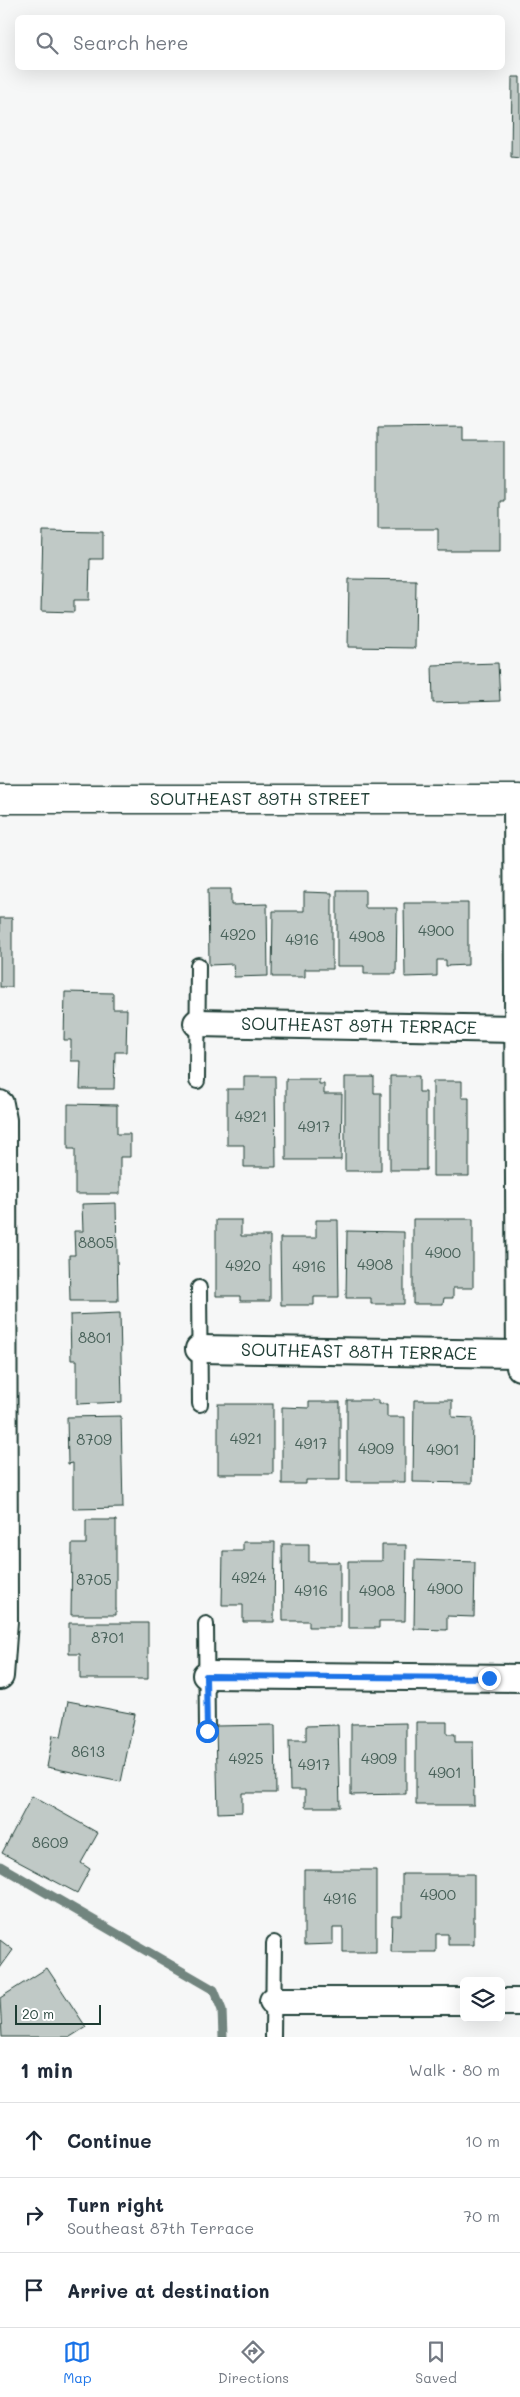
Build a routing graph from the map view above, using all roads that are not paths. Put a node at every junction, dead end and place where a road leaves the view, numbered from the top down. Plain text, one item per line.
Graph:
1 (0, 799) edge
2 (519, 799) edge
3 (198, 965) dead end
4 (197, 1023) junction
5 (519, 1030) edge
6 (197, 1081) dead end
7 (1, 1115) edge
8 (199, 1288) dead end
9 (199, 1349) junction
10 (520, 1354) edge
11 (520, 1367) edge
12 (200, 1404) dead end
13 (206, 1624) dead end
14 (0, 1676) edge
15 (206, 1676) junction
16 (520, 1678) edge
17 (207, 1731) dead end
18 (274, 1943) dead end
19 (273, 2001) junction
20 (460, 2001) edge
21 (505, 2002) edge
22 (520, 2002) edge
23 (273, 2037) edge

1 - 2 street, SOUTHEAST 89TH STREET
2 - 5 street
3 - 4 lane
4 - 5 street, SOUTHEAST 89TH TERRACE
4 - 6 lane
5 - 10 street
7 - 14 street
8 - 9 lane
9 - 10 street, SOUTHEAST 88TH TERRACE
9 - 12 lane
10 - 11 street
13 - 15 lane
15 - 16 street
15 - 17 lane
18 - 19 lane
19 - 20 street
19 - 23 lane
21 - 22 street

